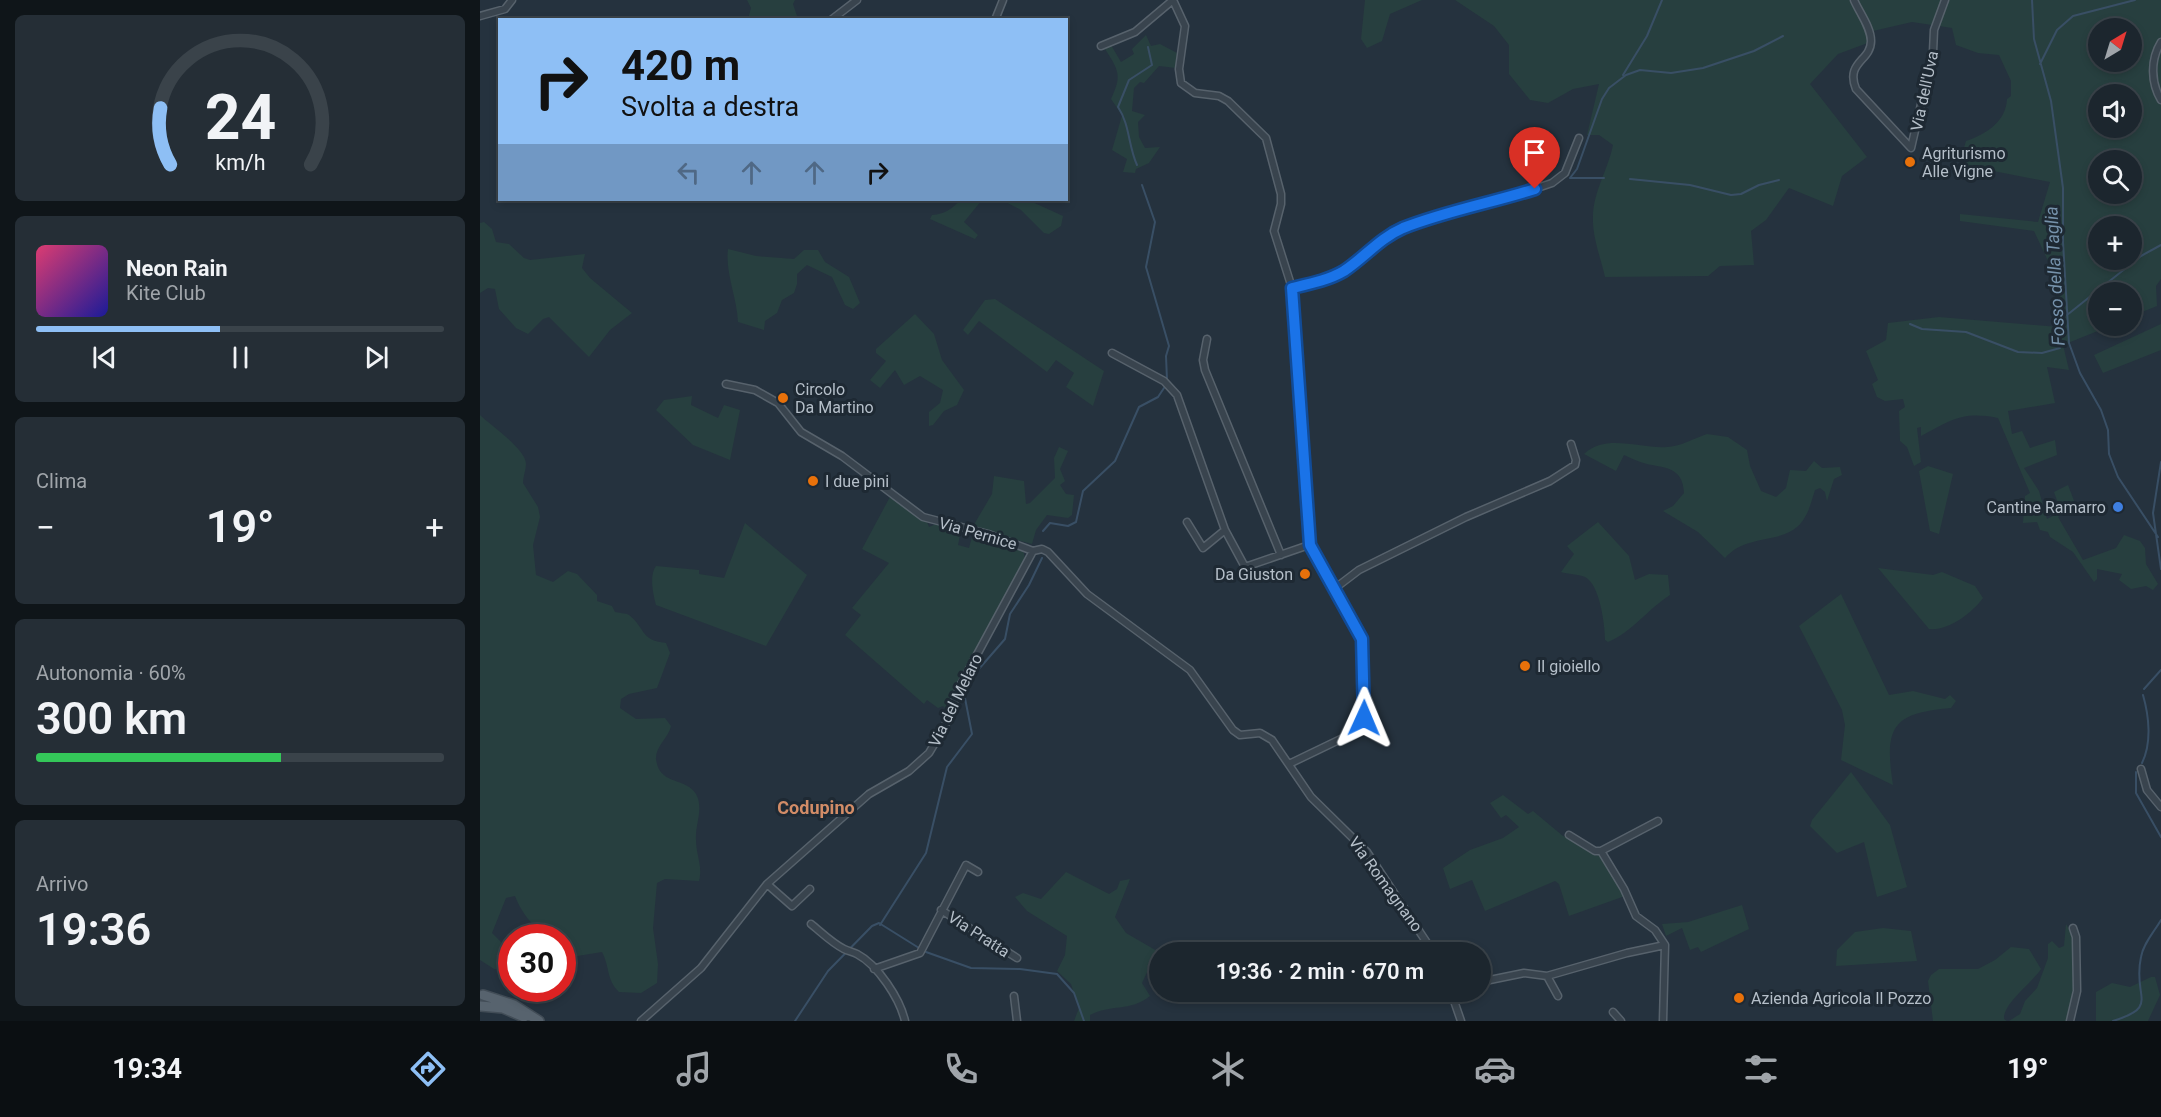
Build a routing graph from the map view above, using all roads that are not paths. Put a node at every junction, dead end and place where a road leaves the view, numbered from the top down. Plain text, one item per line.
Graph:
1 (512, 0) edge
2 (856, 0) edge
3 (1003, 0) edge
4 (1173, 0) edge
5 (1854, 0) edge
6 (1945, 0) edge
7 (480, 16) edge
8 (834, 18) edge
9 (996, 18) edge
10 (2161, 42) edge
11 (1101, 46) dead end
12 (2161, 100) edge
13 (1579, 138) dead end
14 (1292, 288) junction
15 (1207, 339) dead end
16 (1112, 353) dead end
17 (726, 384) dead end
18 (1571, 444) dead end
19 (1187, 522) dead end
20 (1225, 530) junction
21 (1310, 545) junction
22 (1035, 550) junction
23 (1281, 555) junction
24 (1334, 589) junction
25 (1289, 764) junction
26 (2141, 769) dead end
27 (2161, 807) edge
28 (1658, 820) dead end
29 (1569, 835) dead end
30 (1601, 851) junction
31 (978, 872) dead end
32 (767, 884) junction
33 (810, 889) dead end
34 (941, 910) junction
35 (811, 924) dead end
36 (2073, 928) dead end
37 (1426, 942) edge
38 (1665, 945) junction
39 (1017, 958) dead end
40 (874, 969) junction
41 (1547, 976) junction
42 (1491, 980) edge
43 (482, 993) edge
44 (1014, 996) dead end
45 (1558, 996) dead end
46 (1454, 1002) edge
47 (480, 1006) edge
48 (1613, 1012) dead end
49 (531, 1021) edge
50 (539, 1021) edge
51 (641, 1021) edge
52 (905, 1021) edge
53 (1017, 1021) edge
54 (1461, 1021) edge
55 (1621, 1021) edge
56 (1663, 1021) edge
57 (2070, 1021) edge

1 - 7 street
2 - 8 street
3 - 9 street
4 - 11 street
4 - 14 street
5 - 6 street, Via dell'Uva
10 - 12 street
13 - 14 street
14 - 21 street
15 - 23 street
16 - 20 street
17 - 22 street, Via Pernice
18 - 24 street
19 - 20 street
20 - 23 street
21 - 23 street
21 - 24 street
22 - 25 street, Via Pernice
22 - 32 street, Via del Melaro
24 - 25 street
25 - 37 street, Via Romagnano
26 - 27 street
28 - 30 street
29 - 30 street
30 - 38 street
31 - 34 street, Via Pratta
32 - 33 street
32 - 51 street, Via del Melaro
34 - 39 street, Via Pratta
34 - 40 street, Via Pratta
35 - 40 street
36 - 57 street
38 - 41 street
38 - 56 street
40 - 52 street
41 - 42 street
41 - 45 street
43 - 47 main road
43 - 50 main road
44 - 53 street
46 - 54 street
47 - 49 main road
48 - 55 street

